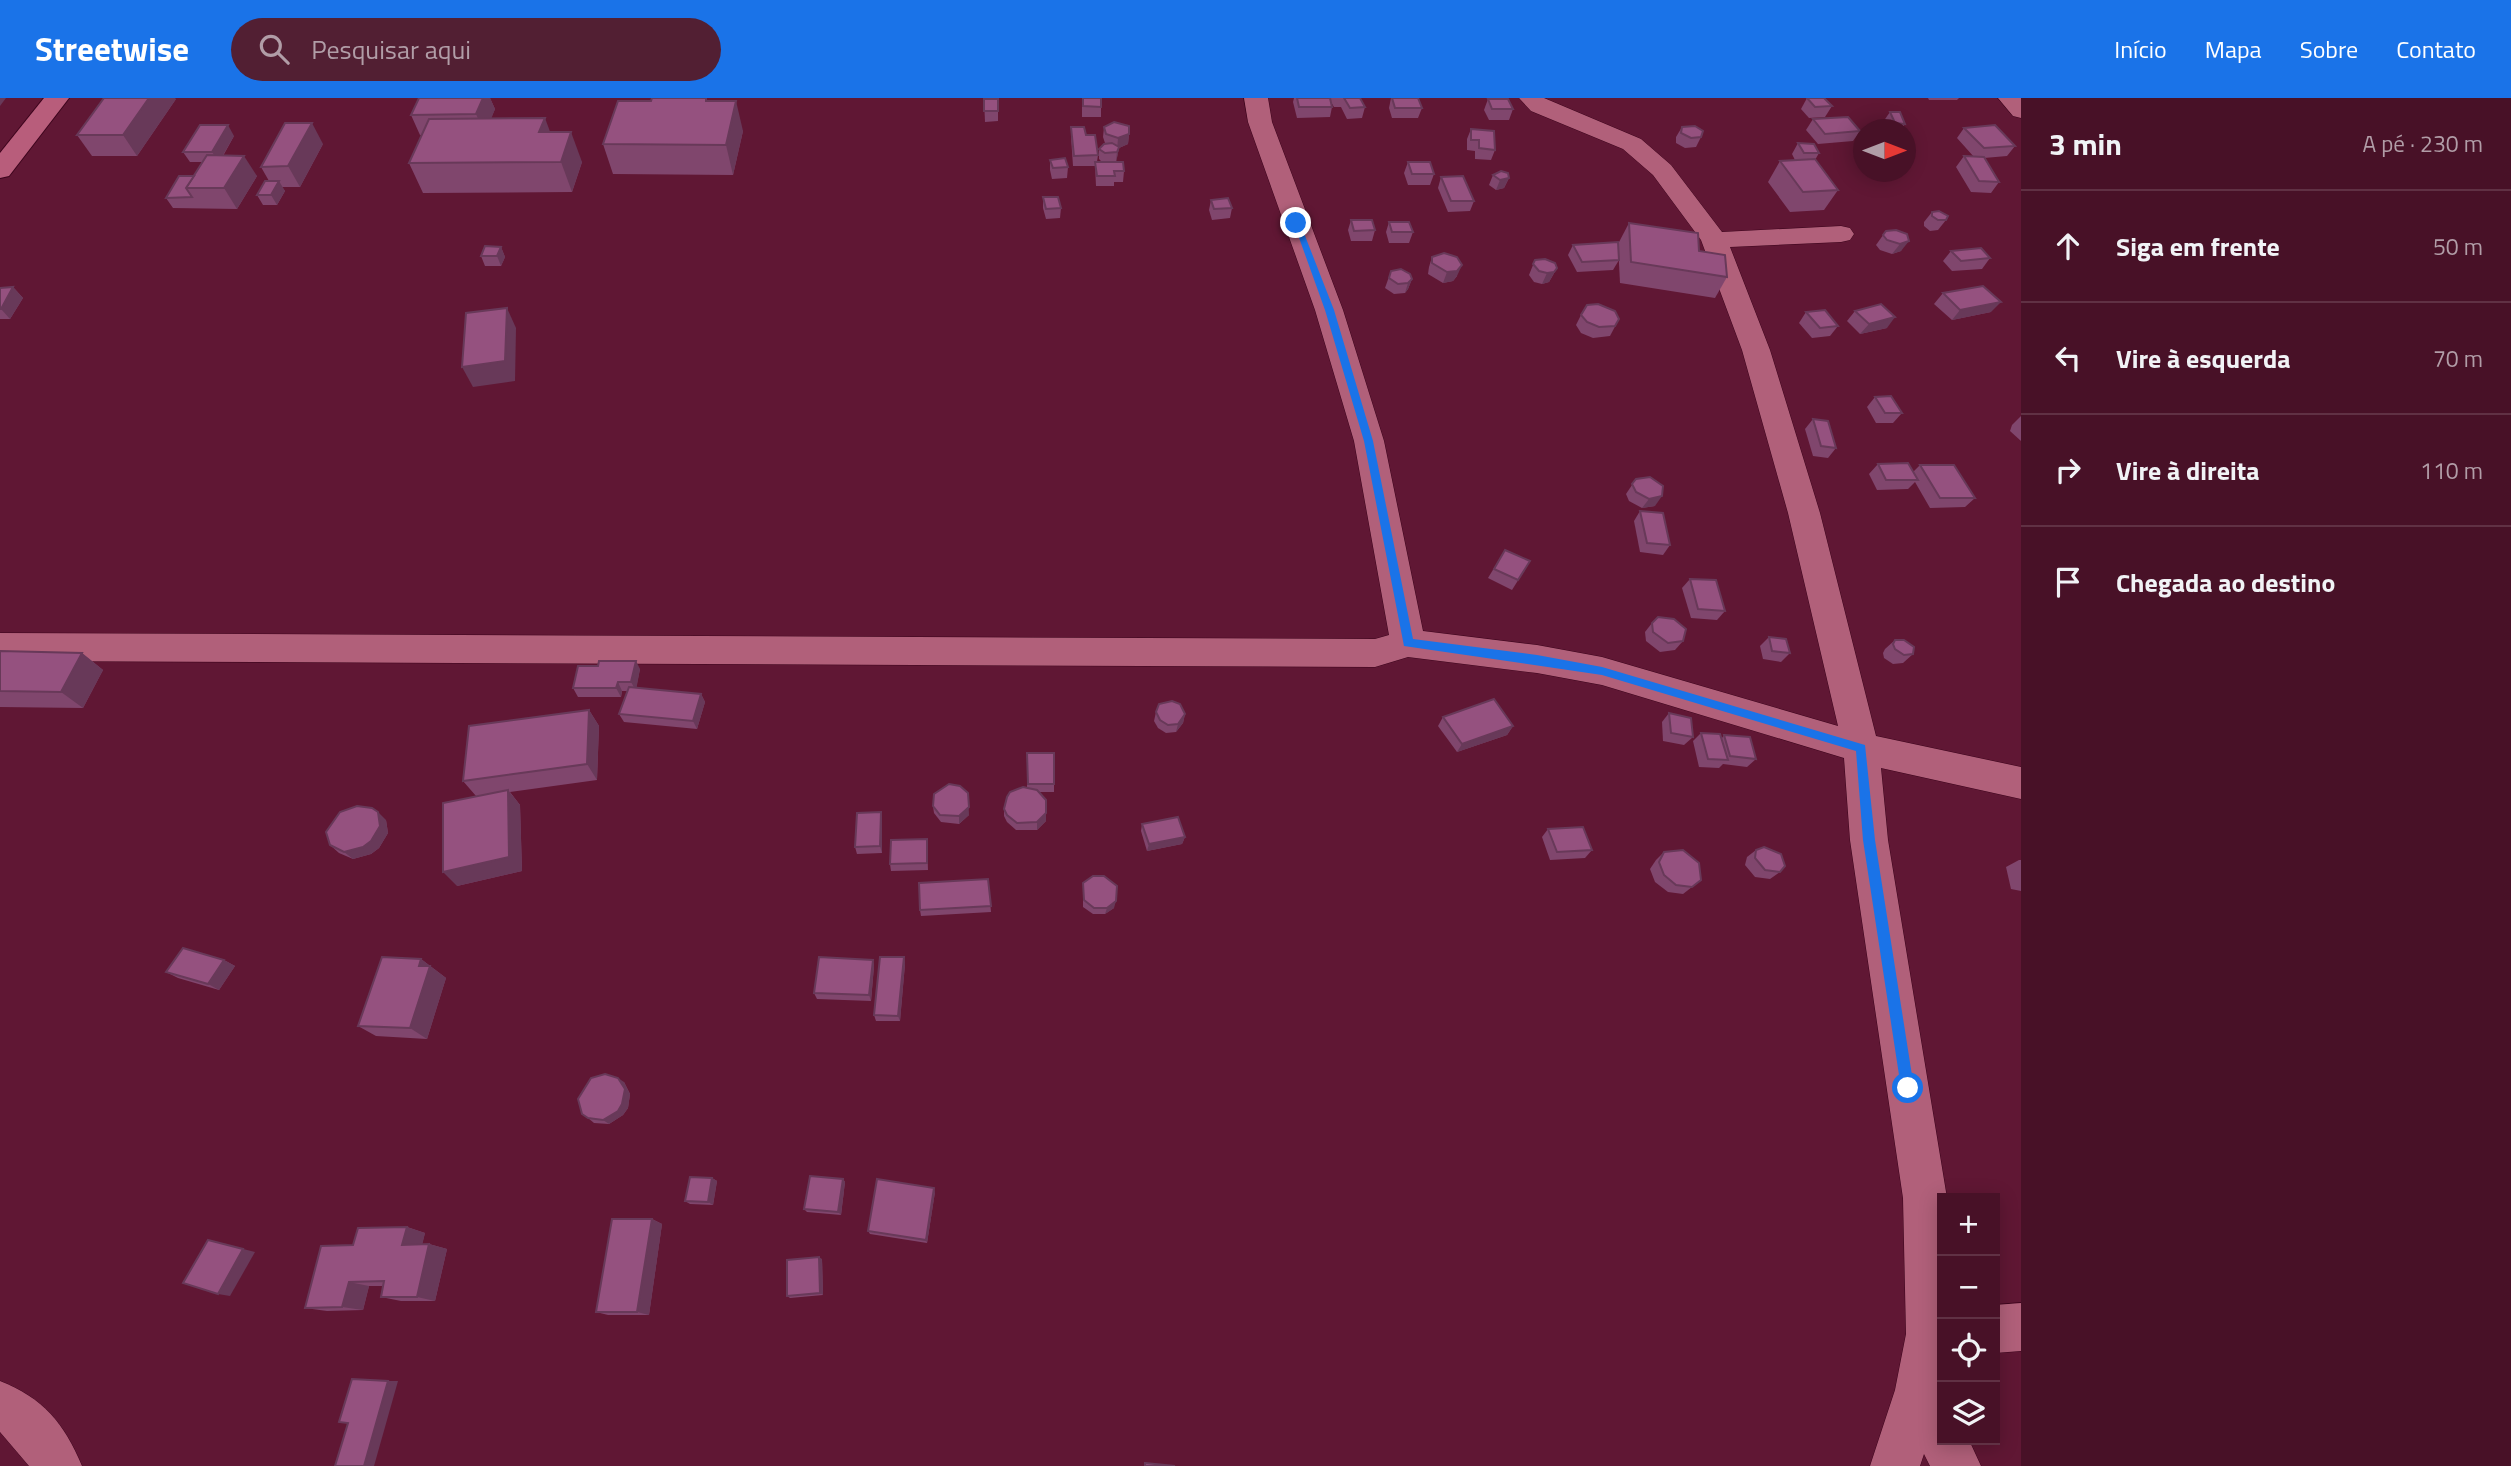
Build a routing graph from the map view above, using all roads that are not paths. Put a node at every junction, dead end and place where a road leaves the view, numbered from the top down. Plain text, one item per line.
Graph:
1 (57, 98) edge
2 (1255, 98) edge
3 (1531, 98) edge
4 (2010, 98) edge
5 (2021, 111) edge
6 (0, 170) edge
7 (1841, 234) dead end
8 (1714, 240) junction
9 (1408, 643) junction
10 (0, 647) edge
11 (1861, 748) junction
12 (2021, 783) edge
13 (2021, 1326) edge
14 (2000, 1328) edge
15 (1936, 1333) edge
16 (1919, 1390) junction
17 (0, 1405) edge
18 (1937, 1427) edge
19 (1946, 1445) edge
20 (57, 1466) edge
21 (1895, 1466) edge
22 (1956, 1466) edge

1 - 6 main road
2 - 9 street
3 - 8 street
4 - 5 street
7 - 8 street
8 - 11 street
9 - 10 street
9 - 11 street
11 - 12 street
11 - 15 street
13 - 14 street
15 - 16 street
16 - 18 street
16 - 21 street
17 - 20 street
19 - 22 street

